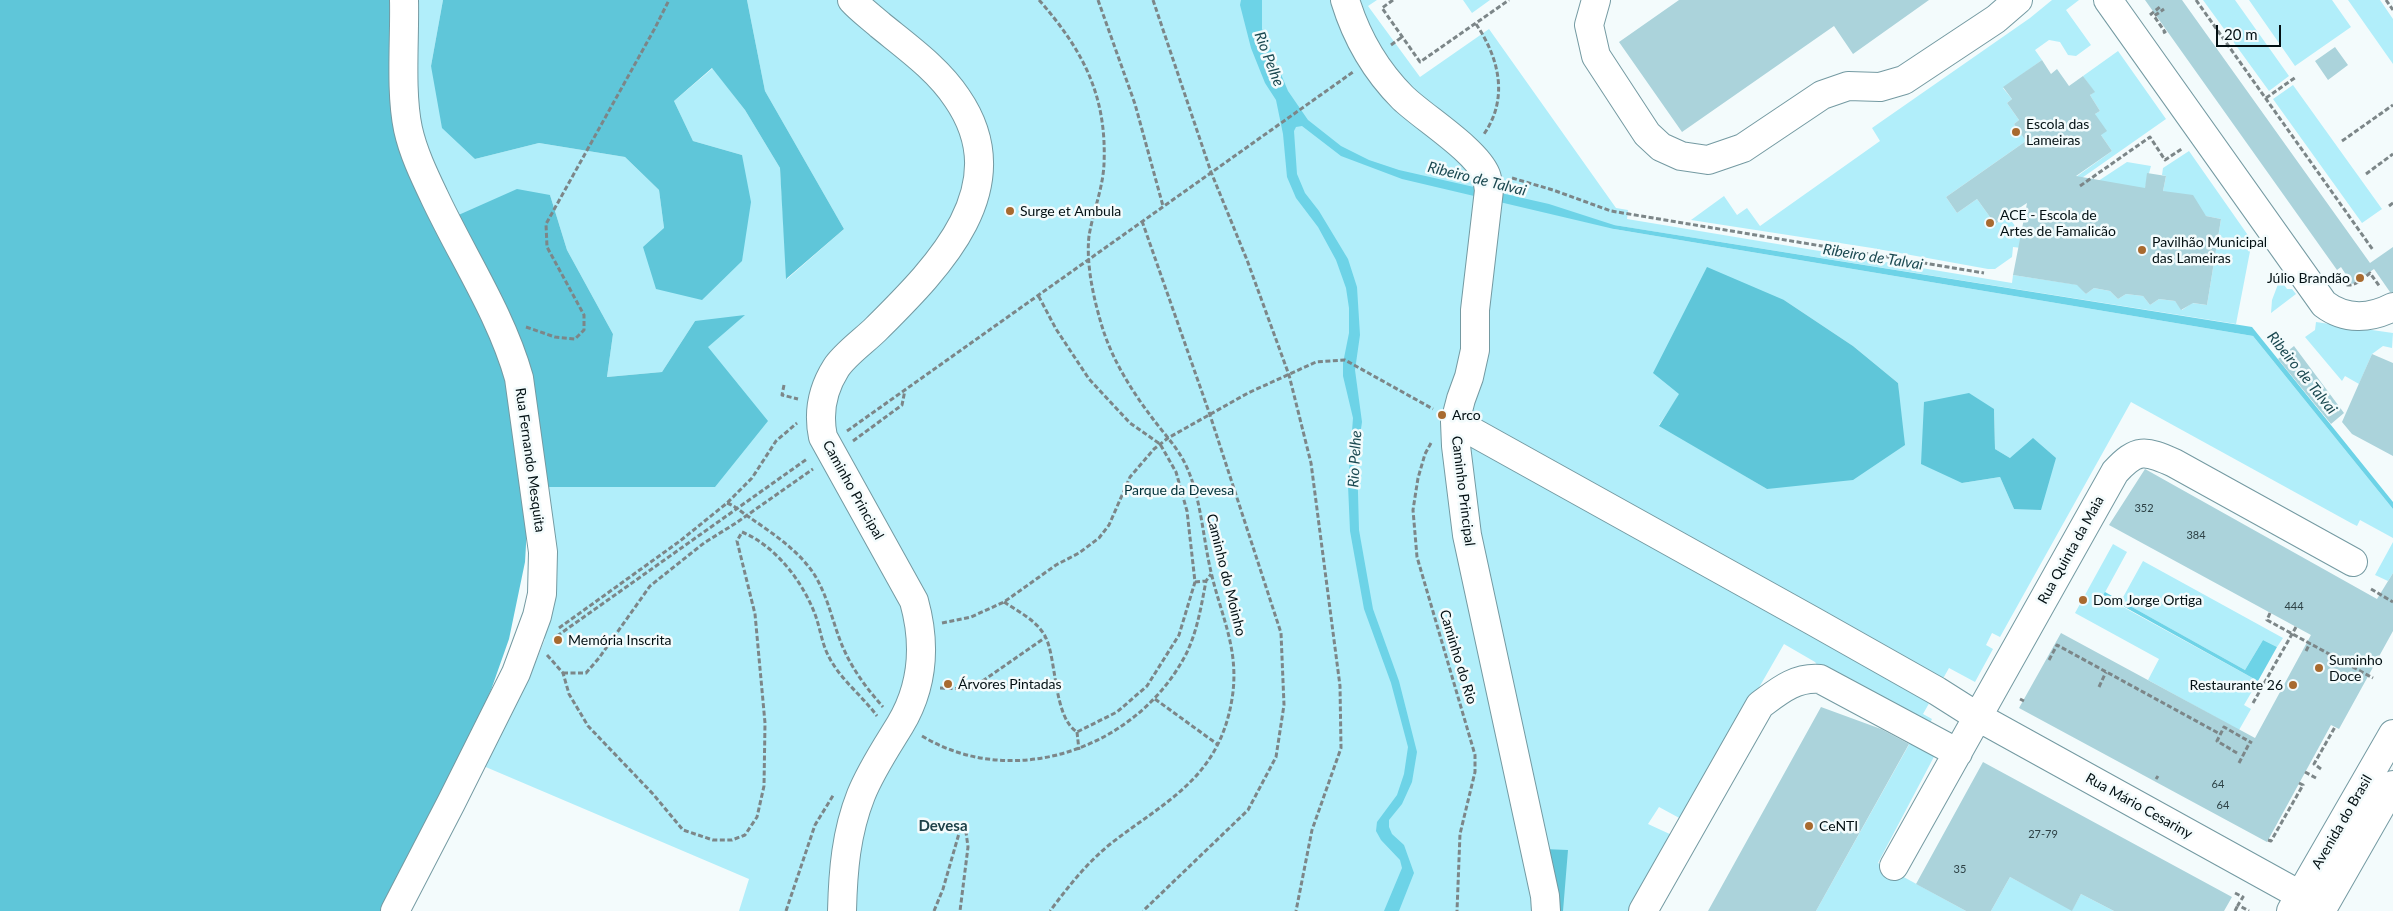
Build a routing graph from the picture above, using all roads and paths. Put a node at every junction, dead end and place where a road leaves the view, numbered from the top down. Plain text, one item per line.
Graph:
1 (404, 0) edge
2 (669, 0) edge
3 (852, 0) edge
4 (1039, 0) edge
5 (1098, 0) edge
6 (1153, 0) edge
7 (1345, 0) edge
8 (1393, 0) edge
9 (1509, 0) edge
10 (1596, 0) edge
11 (2018, 0) edge
12 (2108, 0) edge
13 (2196, 0) edge
14 (2386, 0) edge
15 (2393, 10) edge
16 (2150, 15) dead end
17 (1476, 24) junction
18 (2163, 34) dead end
19 (1402, 37) junction
20 (1382, 51) junction
21 (2296, 77) dead end
22 (2266, 98) junction
23 (2393, 105) edge
24 (2342, 141) dead end
25 (2185, 146) dead end
26 (1468, 153) junction
27 (2393, 154) edge
28 (1211, 172) junction
29 (2366, 174) dead end
30 (2080, 186) dead end
31 (1487, 192) junction
32 (2393, 203) edge
33 (1163, 206) junction
34 (2389, 206) dead end
35 (1142, 221) junction
36 (2373, 250) dead end
37 (1089, 258) junction
38 (1984, 273) dead end
39 (2336, 276) dead end
40 (1038, 295) junction
41 (2389, 300) edge
42 (524, 326) dead end
43 (1289, 375) junction
44 (905, 390) junction
45 (821, 404) junction
46 (1210, 415) junction
47 (1455, 422) junction
48 (1168, 438) junction
49 (1160, 444) junction
50 (830, 448) junction
51 (727, 502) junction
52 (739, 508) junction
53 (746, 516) junction
54 (2353, 562) dead end
55 (1211, 574) junction
56 (1206, 581) junction
57 (1195, 582) junction
58 (2371, 589) dead end
59 (1004, 602) junction
60 (2393, 602) edge
61 (2270, 613) dead end
62 (2296, 627) dead end
63 (921, 628) junction
64 (563, 631) dead end
65 (556, 636) dead end
66 (1046, 637) junction
67 (2310, 643) junction
68 (544, 651) dead end
69 (2306, 651) dead end
70 (2049, 660) dead end
71 (2106, 672) junction
72 (563, 673) junction
73 (2373, 678) dead end
74 (917, 685) junction
75 (2099, 687) dead end
76 (1155, 699) junction
77 (2253, 704) dead end
78 (1978, 717) junction
79 (891, 723) junction
80 (2335, 727) dead end
81 (1077, 732) junction
82 (2220, 734) junction
83 (2393, 734) edge
84 (1217, 744) junction
85 (1079, 750) junction
86 (1958, 752) junction
87 (2237, 753) dead end
88 (2239, 763) dead end
89 (2321, 769) dead end
90 (2305, 772) dead end
91 (2316, 778) dead end
92 (2299, 783) dead end
93 (2393, 785) edge
94 (837, 790) dead end
95 (2268, 840) dead end
96 (1894, 866) dead end
97 (2235, 893) dead end
98 (2295, 903) edge
99 (2238, 905) junction
100 (2328, 909) edge
101 (395, 911) edge
102 (786, 911) edge
103 (842, 911) edge
104 (934, 911) edge
105 (960, 911) edge
106 (1050, 911) edge
107 (1143, 911) edge
108 (1296, 911) edge
109 (1456, 911) edge
110 (1546, 911) edge
111 (1643, 911) edge
112 (2235, 911) edge
113 (2248, 911) edge

1 - 101 street, Rua Fernando Mesquita
2 - 42 path
3 - 45 street, Caminho Principal
4 - 37 path, Caminho do Moinho
5 - 33 path
6 - 28 path
7 - 20 street
8 - 19 path
9 - 17 path
10 - 11 street
12 - 41 street
13 - 22 path
14 - 15 path
16 - 18 path
17 - 19 path
17 - 26 path
19 - 20 path
20 - 26 street
20 - 28 path
21 - 22 path
22 - 36 path
23 - 24 path
25 - 30 path
26 - 31 street
27 - 29 path
28 - 33 path
28 - 43 path
31 - 38 path
31 - 47 street, Caminho Principal
32 - 34 path
33 - 35 path
35 - 37 path
35 - 46 path
37 - 40 path
37 - 48 path, Caminho do Moinho
39 - 41 path
40 - 44 path
40 - 49 path
43 - 46 path
43 - 47 path
43 - 108 path
44 - 50 path
44 - 50 path
45 - 50 street, Caminho Principal
45 - 51 path
46 - 48 path
46 - 107 path
47 - 78 street, Rua Mário Cesariny
47 - 109 path, Caminho do Rio
47 - 110 street, Caminho Principal
48 - 49 path
48 - 55 path, Caminho do Moinho
49 - 57 path
49 - 59 path
50 - 52 path
50 - 53 path
50 - 63 street, Caminho Principal
51 - 52 path
51 - 65 path
52 - 53 path
52 - 64 path
53 - 72 path
53 - 79 path
54 - 78 street, Rua Quinta da Maia
55 - 56 path
55 - 84 path, Caminho do Moinho
56 - 57 path
56 - 76 path
57 - 81 path
58 - 60 path
59 - 63 path
59 - 66 path
61 - 67 path
62 - 77 path
63 - 74 street, Caminho Principal
66 - 74 path
66 - 81 path
67 - 69 path
67 - 73 path
68 - 72 path
70 - 71 path
71 - 75 path
71 - 82 path
72 - 79 path
74 - 79 street, Caminho Principal
76 - 84 path
76 - 85 path
78 - 86 street, Rua Quinta da Maia
78 - 98 street, Rua Mário Cesariny
79 - 85 path
79 - 103 street, Caminho Principal
80 - 89 path
81 - 85 path
82 - 87 path
82 - 88 path
83 - 98 street, Avenida do Brasil
84 - 106 path, Caminho do Moinho
86 - 96 street, Rua Quinta da Maia
86 - 111 street
90 - 91 path
92 - 95 path
93 - 100 street, Avenida do Brasil
94 - 102 path
97 - 99 path
99 - 112 path
99 - 113 path
104 - 105 path

